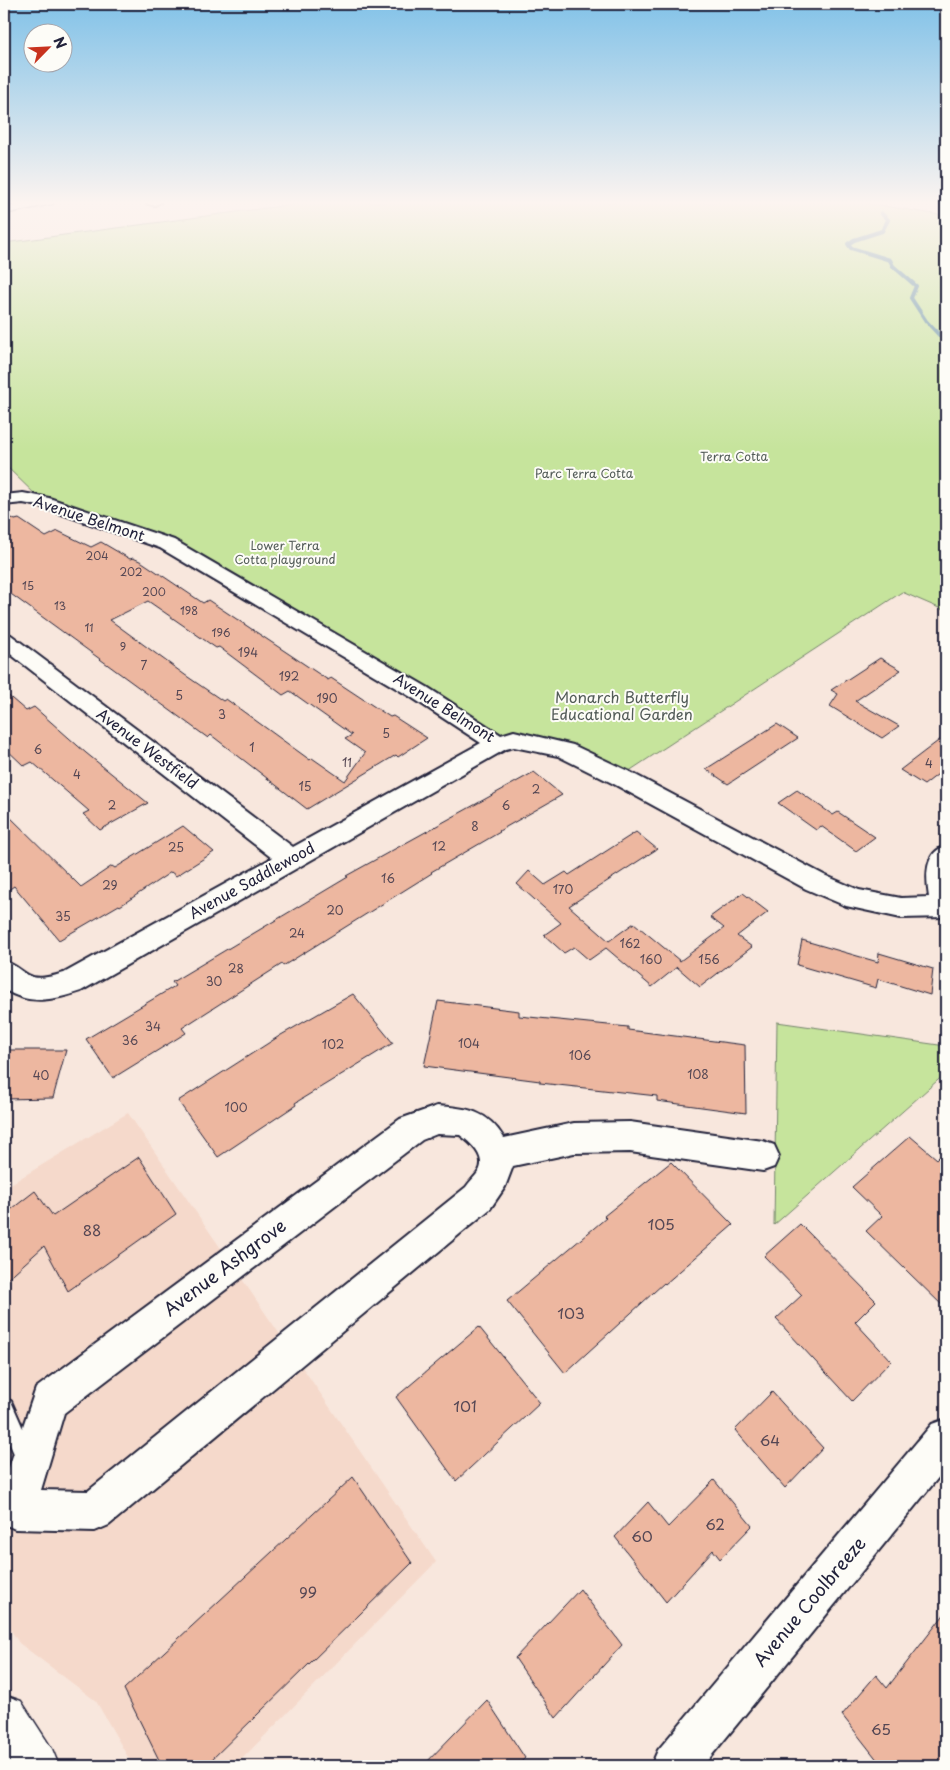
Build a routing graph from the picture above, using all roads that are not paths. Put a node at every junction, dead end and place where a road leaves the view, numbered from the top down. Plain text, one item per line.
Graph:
1 (5, 500) edge
2 (4, 640) edge
3 (498, 743) junction
4 (946, 855) edge
5 (291, 859) junction
6 (945, 906) edge
7 (4, 972) edge
8 (495, 1154) junction
9 (763, 1156) dead end
10 (4, 1408) edge
11 (946, 1438) edge
12 (29, 1464) junction
13 (10, 1514) edge
14 (4, 1718) edge
15 (35, 1766) edge
16 (674, 1766) edge

1 - 3 street, Avenue Belmont
2 - 5 street, Avenue Westfield
3 - 5 street, Avenue Saddlewood
3 - 6 street, Avenue Belmont
4 - 6 street
5 - 7 street, Avenue Saddlewood
8 - 9 street
8 - 12 street, Avenue Ashgrove
8 - 13 street, Avenue Ashgrove
10 - 12 lane
11 - 16 street, Avenue Coolbreeze
12 - 13 street, Avenue Ashgrove
14 - 15 street

